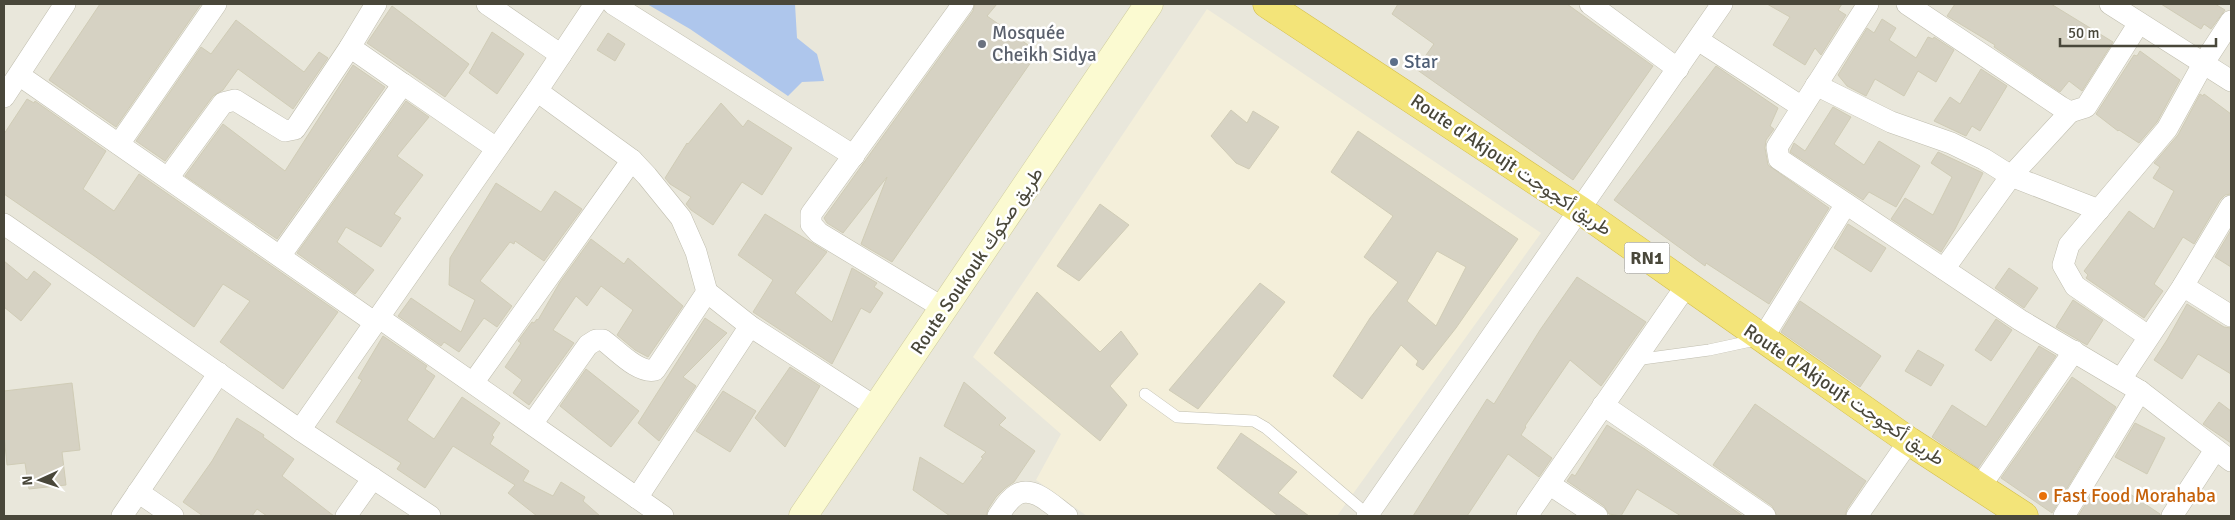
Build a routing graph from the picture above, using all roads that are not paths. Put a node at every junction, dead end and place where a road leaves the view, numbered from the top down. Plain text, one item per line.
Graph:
1 (65, 4) edge
2 (216, 4) edge
3 (376, 4) edge
4 (487, 4) edge
5 (595, 4) edge
6 (613, 4) edge
7 (963, 4) edge
8 (1150, 4) edge
9 (1267, 4) edge
10 (1590, 4) edge
11 (1722, 4) edge
12 (1868, 4) edge
13 (1907, 4) edge
14 (2117, 6) edge
15 (2231, 21) edge
16 (2140, 23) junction
17 (1698, 40) junction
18 (350, 47) junction
19 (561, 55) junction
20 (2203, 64) junction
21 (1678, 69) junction
22 (13, 74) edge
23 (2231, 81) edge
24 (403, 84) junction
25 (1816, 85) junction
26 (537, 91) junction
27 (4, 97) edge
28 (1802, 107) junction
29 (2070, 112) junction
30 (119, 144) junction
31 (496, 148) junction
32 (854, 156) junction
33 (632, 160) junction
34 (2011, 176) junction
35 (168, 178) junction
36 (1846, 204) junction
37 (2231, 206) edge
38 (1580, 210) junction
39 (2099, 210) junction
40 (4, 224) edge
41 (280, 256) junction
42 (1944, 269) junction
43 (1686, 286) junction
44 (2183, 286) junction
45 (707, 292) junction
46 (945, 309) junction
47 (2231, 316) edge
48 (376, 319) junction
49 (750, 326) junction
50 (2148, 336) junction
51 (1762, 339) junction
52 (2074, 351) junction
53 (1634, 360) junction
54 (219, 373) junction
55 (2121, 379) junction
56 (473, 383) junction
57 (2140, 391) junction
58 (1145, 394) dead end
59 (1603, 405) junction
60 (877, 408) junction
61 (532, 424) junction
62 (300, 430) junction
63 (1909, 441) junction
64 (2223, 455) edge
65 (373, 478) junction
66 (1549, 484) junction
67 (1980, 487) junction
68 (138, 492) junction
69 (637, 498) junction
70 (2011, 513) edge
71 (122, 516) edge
72 (173, 516) edge
73 (346, 516) edge
74 (430, 516) edge
75 (662, 516) edge
76 (803, 516) edge
77 (998, 516) edge
78 (1067, 516) edge
79 (1367, 516) edge
80 (1527, 516) edge
81 (1597, 516) edge
82 (1765, 516) edge
83 (1857, 516) edge
84 (2064, 516) edge
85 (2172, 516) edge

1 - 22 street
2 - 30 street
3 - 18 street
4 - 19 street
5 - 19 street
6 - 32 street
7 - 32 street
8 - 46 street, Route Soukouk طريق صكوك
9 - 38 highway, Route d'Akjoujt طريق أكجوجت / RN1
10 - 21 street
11 - 17 street
12 - 25 street
13 - 29 street
14 - 16 street
15 - 20 street
16 - 20 street
16 - 29 street
17 - 21 street
17 - 28 street
18 - 24 street
18 - 35 street
19 - 26 street
20 - 23 street
20 - 39 street
21 - 38 street
22 - 27 street
22 - 30 street
24 - 31 street
24 - 41 street
25 - 28 street
25 - 34 street
26 - 31 street
26 - 33 street
28 - 36 street
29 - 34 street
30 - 35 street
31 - 48 street
32 - 46 street
33 - 45 street
33 - 56 street
34 - 39 street
34 - 42 street
35 - 41 street
36 - 42 street
36 - 51 street
37 - 44 street
38 - 43 highway, Route d'Akjoujt طريق أكجوجت / RN1
38 - 79 street
39 - 50 street
40 - 54 street
41 - 48 street
42 - 52 street
43 - 51 highway, Route d'Akjoujt طريق أكجوجت / RN1
43 - 53 street
44 - 47 street
44 - 50 street
45 - 49 street
45 - 61 street
46 - 60 street, Route Soukouk طريق صكوك
48 - 56 street
48 - 62 street
49 - 60 street
49 - 69 street
50 - 55 street
51 - 53 lane
51 - 63 highway, Route d'Akjoujt طريق أكجوجت / RN1
52 - 55 street
52 - 67 street
53 - 59 street
54 - 62 street
54 - 68 street
55 - 57 street
56 - 61 street
57 - 64 street
57 - 84 street
58 - 79 lane
59 - 66 street
59 - 82 street
60 - 76 street, Route Soukouk طريق صكوك
61 - 69 street
62 - 65 street
63 - 67 highway, Route d'Akjoujt طريق أكجوجت / RN1
63 - 83 street
64 - 85 street
65 - 73 street
65 - 74 street
66 - 80 street
66 - 81 street
67 - 70 highway, Route d'Akjoujt طريق أكجوجت / RN1
68 - 71 street
68 - 72 street
69 - 75 street
77 - 78 street

